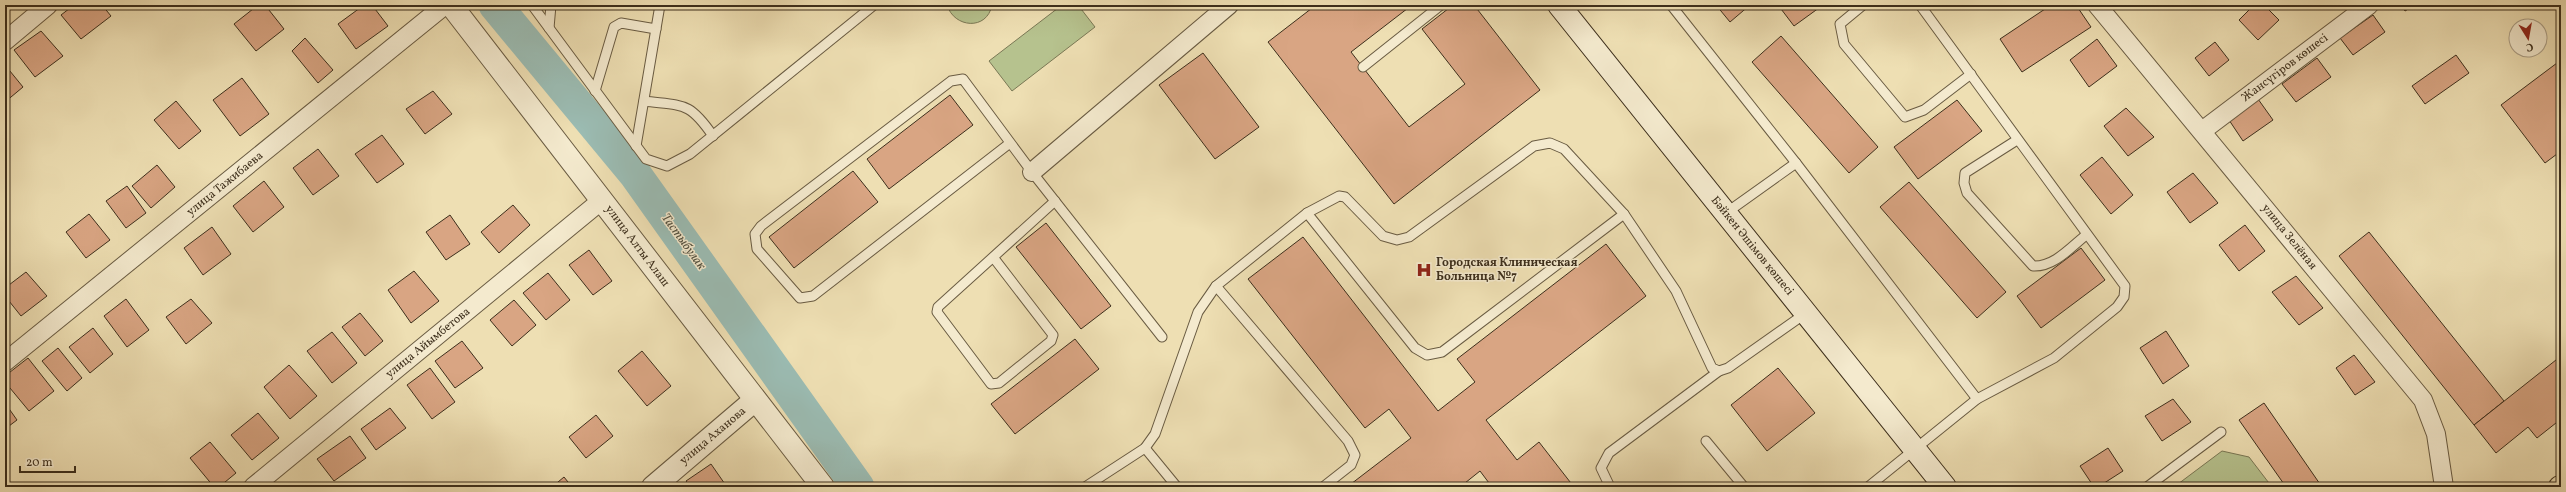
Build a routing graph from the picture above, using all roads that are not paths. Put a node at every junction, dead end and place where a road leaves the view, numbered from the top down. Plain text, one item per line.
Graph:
1 (48, 5) edge
2 (445, 5) edge
3 (451, 5) edge
4 (532, 5) edge
5 (551, 5) edge
6 (660, 5) edge
7 (874, 5) edge
8 (1229, 5) edge
9 (1440, 5) edge
10 (1558, 5) edge
11 (1671, 5) edge
12 (1863, 5) edge
13 (1920, 5) edge
14 (2097, 5) edge
15 (2369, 5) edge
16 (549, 28) junction
17 (656, 29) junction
18 (5, 40) edge
19 (1363, 67) dead end
20 (1971, 74) junction
21 (595, 91) junction
22 (644, 101) junction
23 (2202, 131) junction
24 (712, 136) junction
25 (2017, 140) junction
26 (1010, 143) junction
27 (636, 146) junction
28 (1796, 163) junction
29 (1032, 172) junction
30 (602, 200) junction
31 (1055, 201) junction
32 (1307, 213) junction
33 (1624, 214) junction
34 (1726, 214) junction
35 (2086, 235) junction
36 (993, 257) junction
37 (1216, 286) junction
38 (1806, 313) junction
39 (1162, 337) dead end
40 (5, 362) edge
41 (1719, 371) junction
42 (1977, 399) junction
43 (755, 400) junction
44 (2221, 432) dead end
45 (1706, 441) dead end
46 (1145, 448) junction
47 (1916, 449) junction
48 (253, 487) edge
49 (653, 487) edge
50 (823, 487) edge
51 (1085, 487) edge
52 (1177, 487) edge
53 (1323, 487) edge
54 (1610, 487) edge
55 (1744, 487) edge
56 (1868, 487) edge
57 (1945, 487) edge
58 (2147, 487) edge
59 (2444, 487) edge

1 - 18 street
2 - 40 street, улица Тажибаева
3 - 30 street, улица Алты Алаш
4 - 16 lane
5 - 16 lane
6 - 17 lane
7 - 24 lane
8 - 29 street
9 - 19 lane
10 - 34 street, Бәйкен Әшімов көшесі
11 - 28 lane
12 - 20 lane
13 - 20 lane
14 - 23 street, улица Зелёная
15 - 23 street, Жансүгіров көшесі
16 - 21 lane
17 - 21 lane
17 - 22 lane
20 - 25 lane
21 - 27 lane
22 - 24 lane
22 - 27 lane
23 - 59 street, улица Зелёная
24 - 27 lane
25 - 35 lane
25 - 35 lane
26 - 26 lane
26 - 29 lane
28 - 34 lane
28 - 42 lane
29 - 31 lane
30 - 43 street, улица Алты Алаш
30 - 48 street, улица Айымбетова
31 - 36 lane
31 - 39 lane
32 - 33 lane
32 - 33 lane
32 - 37 lane
33 - 41 lane
34 - 38 street, Бәйкен Әшімов көшесі
35 - 42 lane
36 - 36 lane
37 - 46 lane
37 - 53 lane
38 - 41 lane
38 - 47 street, Бәйкен Әшімов көшесі
41 - 54 lane
42 - 47 lane
43 - 49 street, улица Аханова
43 - 50 street, улица Алты Алаш
44 - 58 lane
45 - 55 lane
46 - 51 lane
46 - 52 lane
47 - 56 lane
47 - 57 street, Бәйкен Әшімов көшесі

